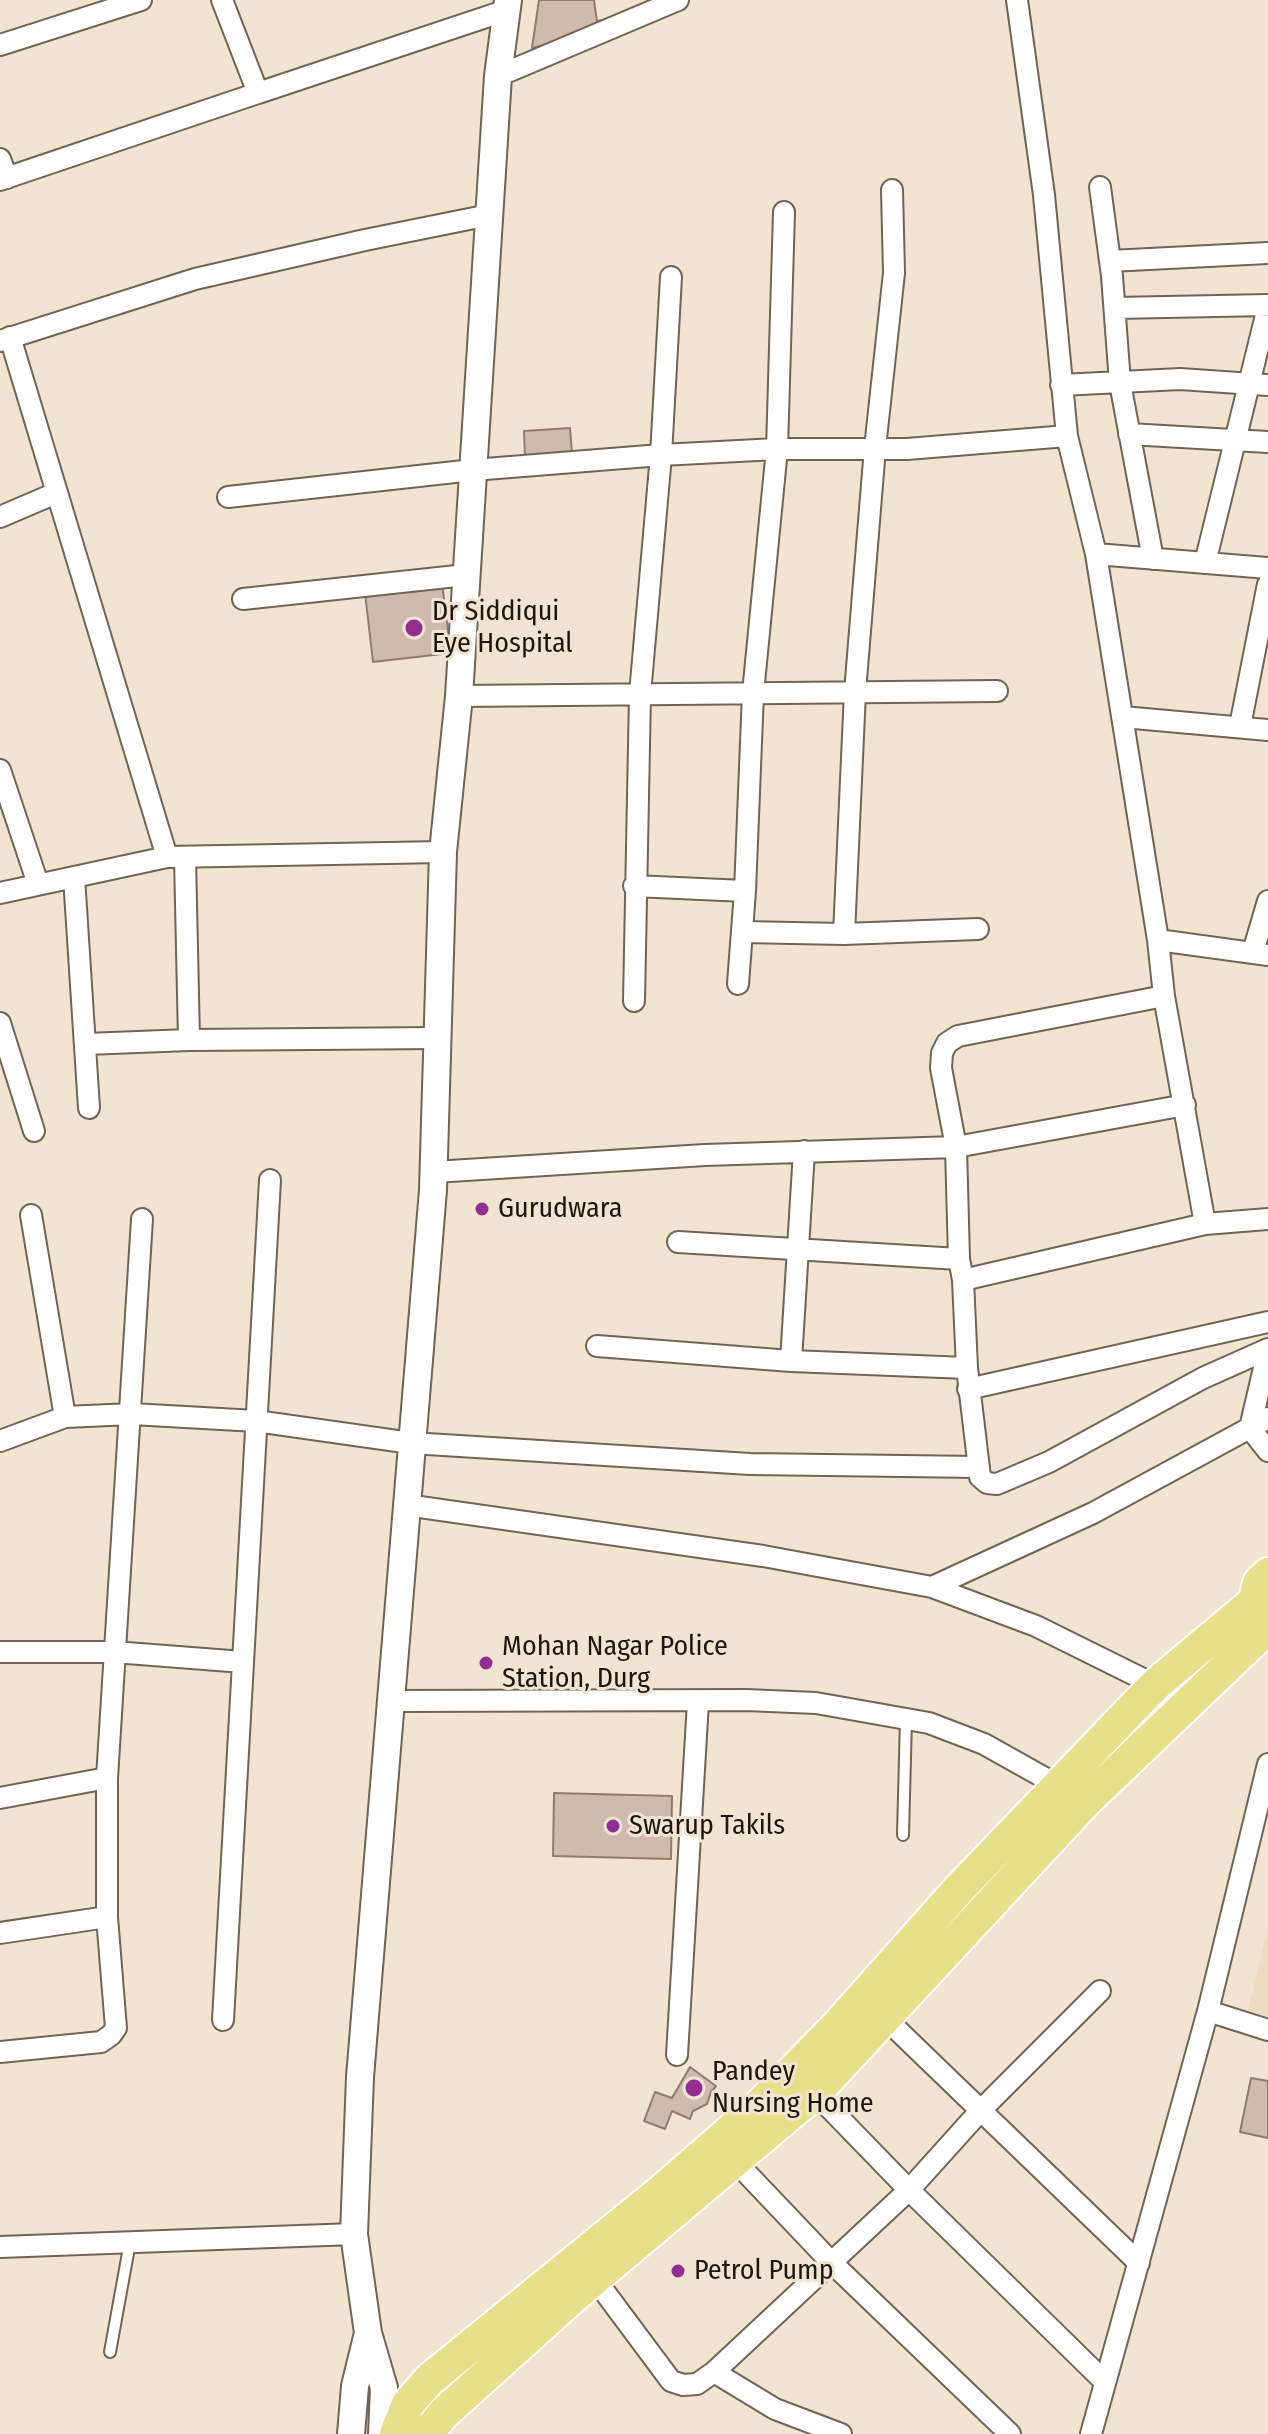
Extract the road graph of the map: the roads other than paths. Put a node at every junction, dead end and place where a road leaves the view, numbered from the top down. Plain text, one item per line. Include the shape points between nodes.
1 (141, 0) edge
2 (222, 0) edge
3 (678, 0) edge
4 (1017, 0) edge
5 (656, 4) edge
6 (507, 5) edge
7 (0, 45) edge
8 (498, 76) junction
9 (258, 93) junction
10 (2, 173) edge
11 (1100, 187) dead end
12 (892, 190) dead end
13 (784, 212) dead end
14 (489, 215) junction
15 (1268, 253) edge
16 (1110, 261) junction
17 (671, 277) dead end
18 (1268, 306) edge
19 (1115, 308) junction
20 (5, 339) edge
21 (1120, 383) junction
22 (1258, 384) edge
23 (1061, 385) junction
24 (1129, 434) junction
25 (1067, 436) junction
26 (1235, 440) junction
27 (1268, 442) edge
28 (875, 448) junction
29 (777, 449) junction
30 (661, 455) junction
31 (473, 470) junction
32 (56, 493) junction
33 (228, 497) dead end
34 (0, 517) edge
35 (1096, 554) junction
36 (1153, 559) junction
37 (1205, 563) junction
38 (1268, 568) edge
39 (466, 575) junction
40 (1268, 584) edge
41 (243, 599) dead end
42 (997, 691) dead end
43 (855, 692) junction
44 (753, 693) junction
45 (640, 694) junction
46 (459, 696) junction
47 (1123, 717) junction
48 (1240, 726) junction
49 (1268, 730) edge
50 (0, 770) edge
51 (443, 852) junction
52 (176, 858) junction
53 (74, 877) junction
54 (38, 884) junction
55 (634, 886) junction
56 (745, 891) junction
57 (0, 893) edge
58 (1268, 901) edge
59 (978, 929) dead end
60 (742, 932) junction
61 (844, 934) junction
62 (1158, 940) junction
63 (1260, 954) edge
64 (738, 984) dead end
65 (1164, 996) junction
66 (634, 1001) dead end
67 (0, 1023) edge
68 (437, 1038) junction
69 (189, 1040) junction
70 (86, 1044) junction
71 (1185, 1105) junction
72 (89, 1108) dead end
73 (34, 1131) dead end
74 (956, 1147) junction
75 (804, 1151) junction
76 (434, 1172) junction
77 (270, 1180) dead end
78 (31, 1215) dead end
79 (142, 1219) dead end
80 (1268, 1219) edge
81 (1205, 1224) junction
82 (678, 1242) dead end
83 (798, 1251) junction
84 (959, 1259) junction
85 (963, 1280) junction
86 (1268, 1322) edge
87 (597, 1346) dead end
88 (1268, 1350) edge
89 (791, 1361) junction
90 (967, 1368) junction
91 (968, 1389) junction
92 (132, 1414) junction
93 (65, 1417) junction
94 (256, 1421) junction
95 (1259, 1423) edge
96 (0, 1441) edge
97 (411, 1443) junction
98 (1268, 1451) edge
99 (979, 1467) junction
100 (406, 1505) junction
101 (932, 1587) junction
102 (1263, 1601) edge
103 (0, 1652) edge
104 (114, 1652) junction
105 (243, 1662) junction
106 (1155, 1685) junction
107 (391, 1701) junction
108 (698, 1702) junction
109 (906, 1719) junction
110 (1268, 1764) edge
111 (107, 1778) junction
112 (1058, 1784) junction
113 (0, 1798) edge
114 (1084, 1803) junction
115 (903, 1835) dead end
116 (107, 1917) junction
117 (0, 1933) edge
118 (1100, 1991) dead end
119 (1208, 2011) junction
120 (886, 2019) junction
121 (223, 2020) dead end
122 (1268, 2030) edge
123 (0, 2052) edge
124 (677, 2055) dead end
125 (815, 2093) junction
126 (981, 2110) junction
127 (736, 2162) junction
128 (909, 2190) junction
129 (354, 2234) junction
130 (130, 2242) junction
131 (0, 2247) edge
132 (831, 2262) junction
133 (1139, 2263) junction
134 (595, 2279) junction
135 (532, 2315) junction
136 (368, 2333) junction
137 (110, 2352) dead end
138 (714, 2372) junction
139 (1105, 2382) junction
140 (351, 2434) edge
141 (382, 2434) edge
142 (396, 2434) edge
143 (427, 2434) edge
144 (841, 2434) edge
145 (1010, 2434) edge
146 (1091, 2434) edge

1 - 7 street
2 - 9 street
3 - 5 street
4 - 23 street via 1044,195
5 - 8 street
6 - 8 street
6 - 9 street
8 - 14 street
9 - 10 street
11 - 16 street
12 - 28 street via 894,273
13 - 29 street
14 - 20 street via 195,279
14 - 31 street
15 - 16 street
16 - 19 street
17 - 30 street
18 - 19 street
18 - 22 street
19 - 21 street
20 - 32 street
21 - 22 street via 1180,379
21 - 23 street
21 - 24 street
22 - 26 street
23 - 25 street
24 - 26 street
24 - 36 street
25 - 28 street
25 - 35 street
26 - 27 street
26 - 37 street
28 - 29 street
28 - 43 street
29 - 30 street
29 - 44 street
30 - 31 street
30 - 45 street
31 - 33 street
31 - 39 street
32 - 34 street
32 - 52 street
35 - 36 street
35 - 47 street
36 - 37 street
37 - 38 street
39 - 41 street
39 - 46 street
40 - 48 street
42 - 43 street
43 - 44 street
43 - 61 street
44 - 45 street
44 - 56 street
45 - 46 street
45 - 55 street
46 - 51 street
47 - 48 street
47 - 62 street
48 - 49 street
50 - 54 street
51 - 52 street
51 - 68 street
52 - 53 street
52 - 69 street
53 - 54 street
53 - 70 street
54 - 57 street
55 - 56 street
55 - 66 street
56 - 60 street
58 - 63 street
59 - 61 street
60 - 61 street
60 - 64 street
62 - 63 street
62 - 65 street
65 - 71 street
65 - 74 street via 958,1036 947,1043 941,1068
67 - 73 street
68 - 69 street
68 - 76 street
69 - 70 street
70 - 72 street
71 - 74 street
71 - 81 street
74 - 75 street
74 - 84 street
75 - 76 street
75 - 83 street
76 - 97 street
77 - 94 street
78 - 93 street
79 - 92 street
80 - 81 street
81 - 85 street
82 - 83 street
83 - 84 street
83 - 89 street
84 - 85 street
85 - 90 street
86 - 91 street
87 - 89 street
88 - 95 street
88 - 99 street via 997,1484 980,1477
89 - 90 street
90 - 91 street
91 - 99 street
92 - 93 street
92 - 94 street
92 - 104 street
93 - 96 street
94 - 97 street
94 - 105 street
95 - 98 street
95 - 101 street via 1093,1513
97 - 99 street via 750,1464
97 - 100 street
100 - 101 street via 763,1556
100 - 107 street
101 - 106 street via 1036,1626
102 - 106 main road
102 - 114 main road
103 - 104 street
104 - 105 street
104 - 111 street
105 - 121 street
106 - 112 main road
107 - 108 street
107 - 129 street via 360,2077
108 - 109 street via 816,1703
108 - 124 street
109 - 112 street via 984,1744
109 - 115 lane
110 - 119 street
111 - 113 street
111 - 116 street
112 - 114 street
112 - 135 main road via 759,2106
114 - 120 main road
116 - 117 street
116 - 123 street via 117,2016 111,2035 101,2042
118 - 126 street
119 - 122 street
119 - 133 street
120 - 125 main road
120 - 126 street
125 - 127 main road
125 - 128 street
126 - 128 street
126 - 133 street
127 - 132 street
127 - 134 main road
128 - 132 street
128 - 139 street
129 - 130 street
129 - 136 street
130 - 131 street
130 - 137 lane
132 - 138 street
132 - 145 street
133 - 139 street
134 - 135 main road
134 - 138 street via 671,2381 697,2384
135 - 142 main road via 430,2379 408,2404
135 - 143 main road
136 - 140 street via 355,2386
136 - 141 street via 384,2388
138 - 144 street via 775,2409
139 - 146 street

